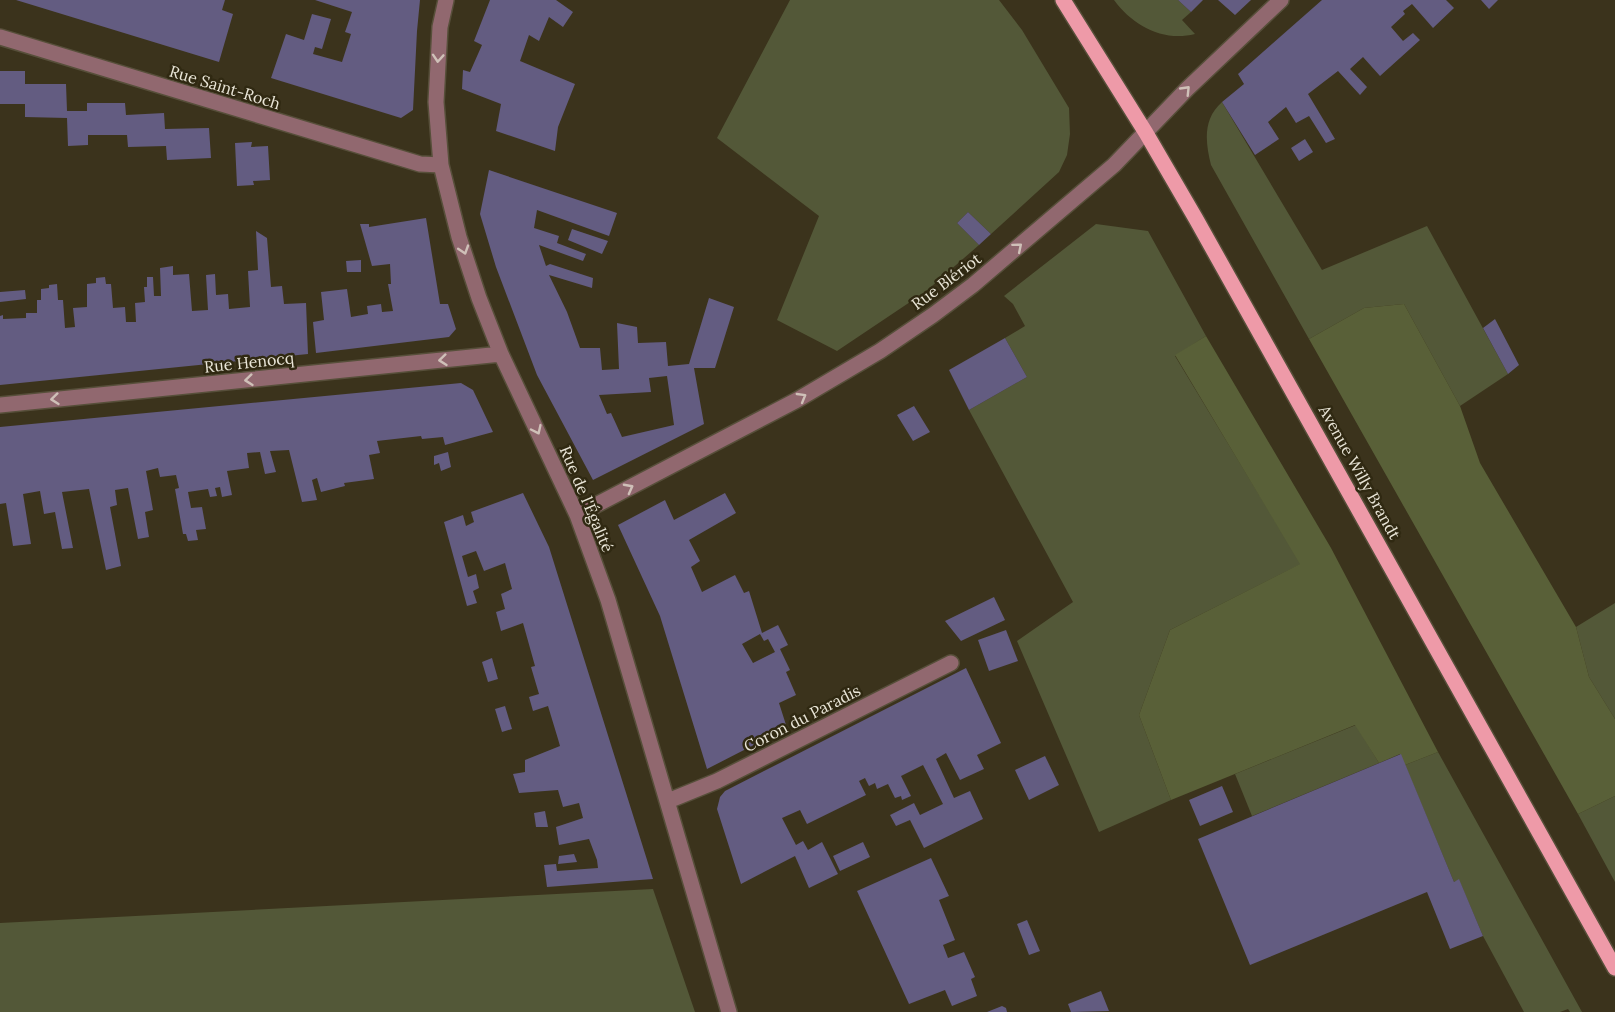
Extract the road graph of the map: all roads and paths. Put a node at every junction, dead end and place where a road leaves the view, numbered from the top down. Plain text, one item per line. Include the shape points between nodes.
1 (446, 0) edge
2 (1064, 0) edge
3 (1281, 0) edge
4 (0, 37) edge
5 (1146, 133) junction
6 (441, 165) junction
7 (501, 354) junction
8 (0, 405) edge
9 (578, 515) junction
10 (951, 663) dead end
11 (668, 801) junction
12 (1615, 968) edge
13 (729, 1012) edge

1 -> 6 street, Rue de l'Égalité via 440,27 436,102
2 - 5 main road, Avenue Willy Brandt
5 -> 3 street, Rue Blériot
4 - 6 street, Rue Saint-Roch via 420,164
9 -> 5 street, Rue Blériot via 797,400 880,351 973,285
5 - 12 main road, Avenue Willy Brandt
6 -> 7 street, Rue de l'Égalité via 459,237
7 -> 8 street, Rue Henocq
7 -> 9 street, Rue de l'Égalité
9 - 11 street, Rue de l'Égalité via 608,600
10 - 11 street, Coron du Paradis via 717,781
11 - 13 street, Rue de l'Égalité

